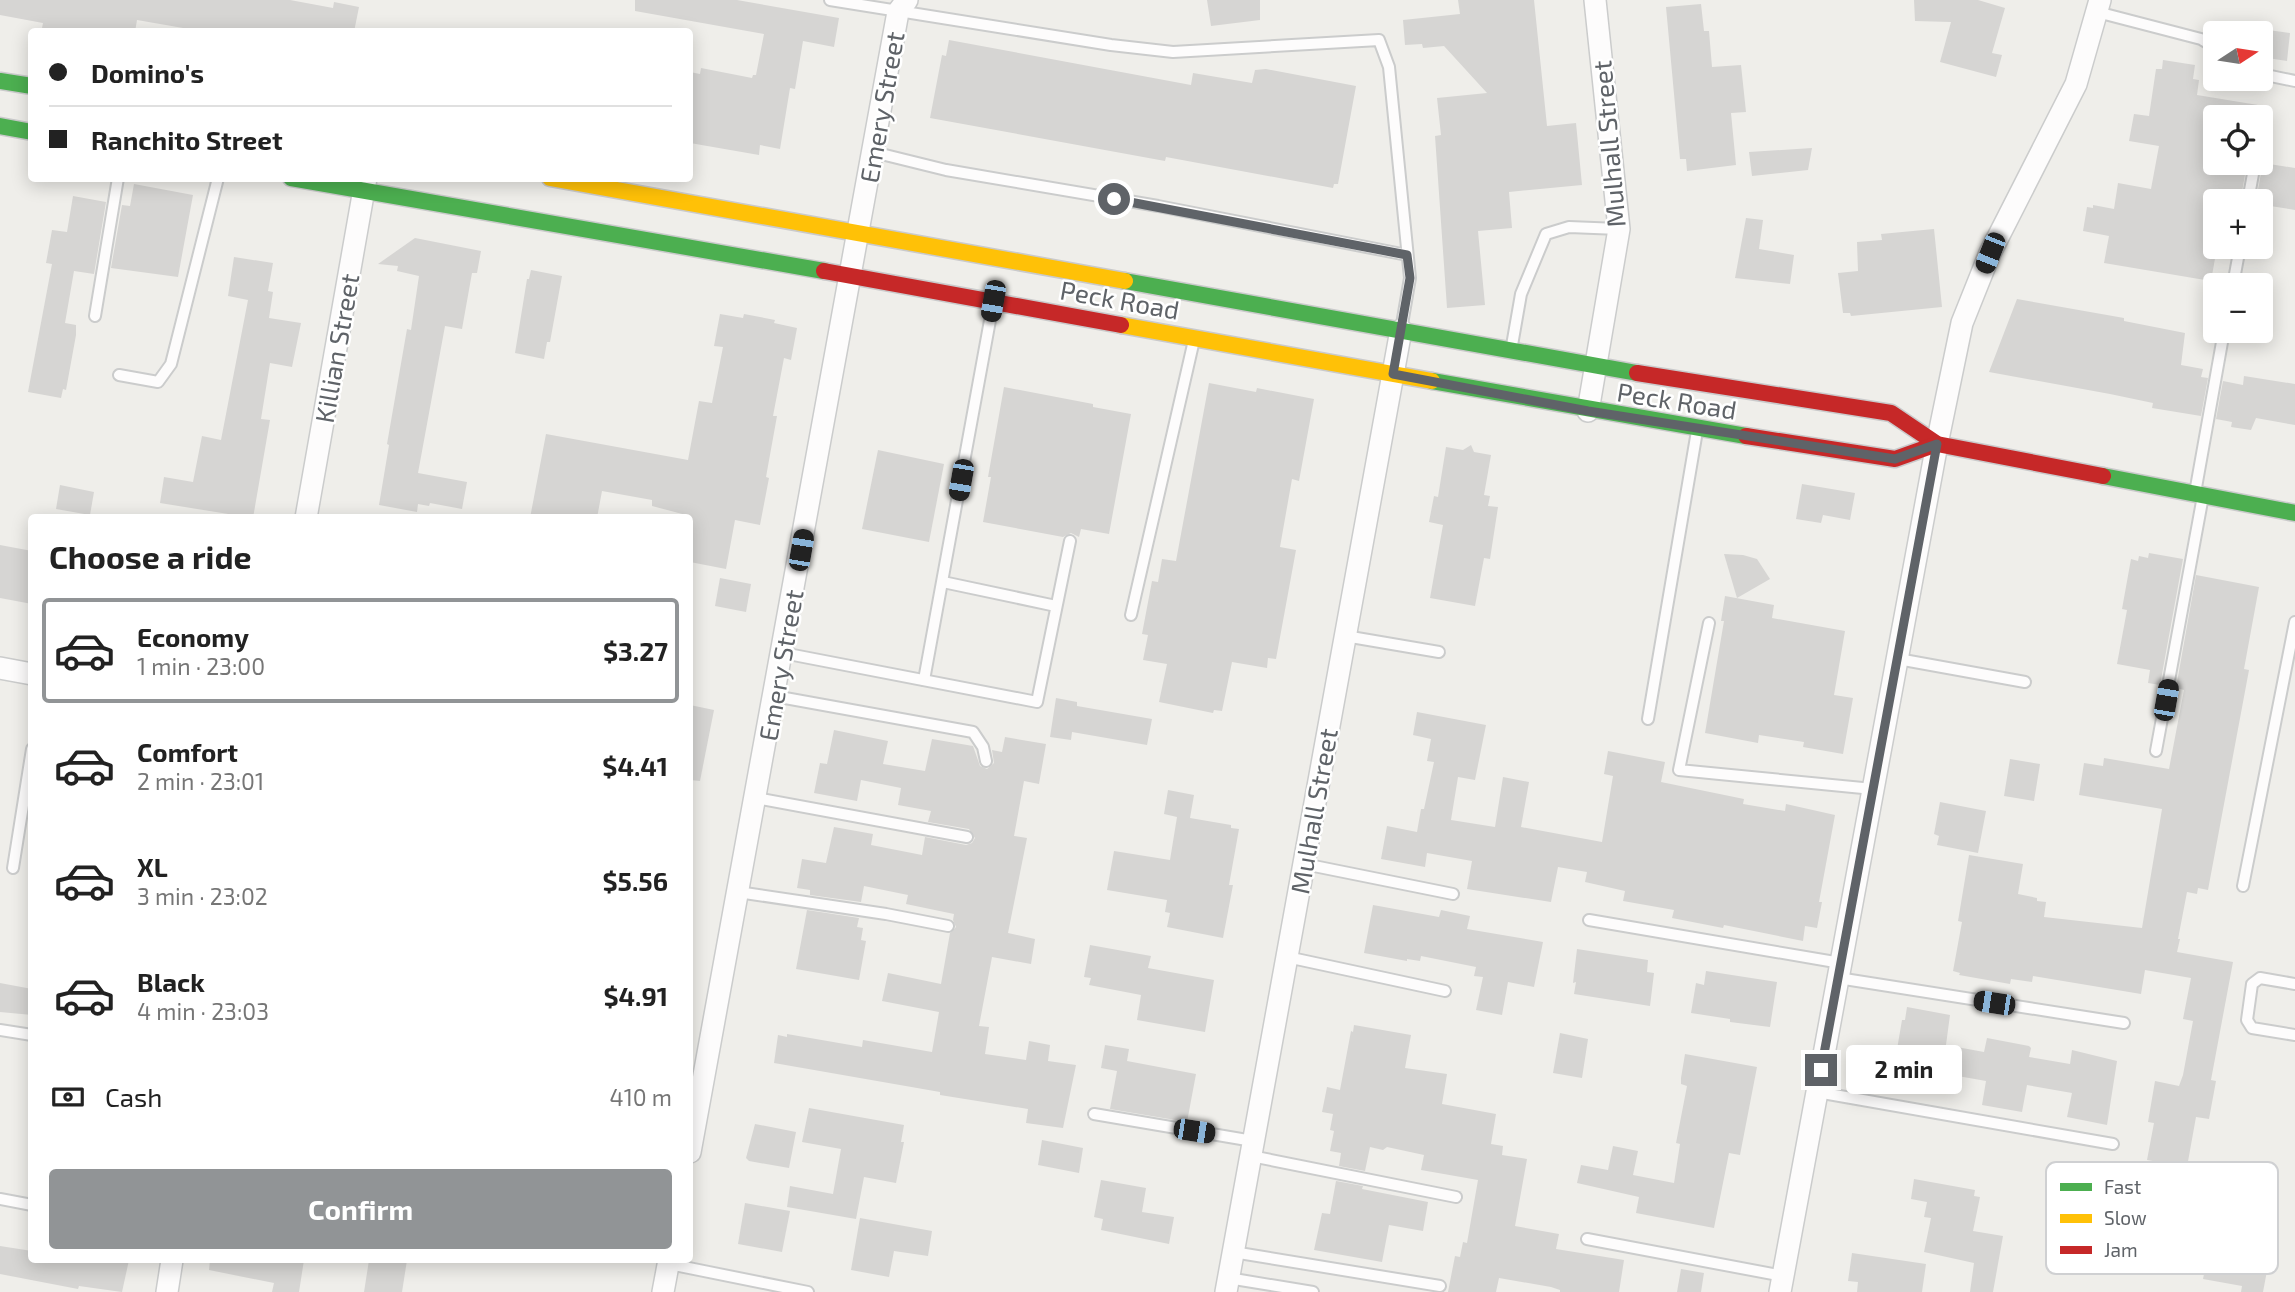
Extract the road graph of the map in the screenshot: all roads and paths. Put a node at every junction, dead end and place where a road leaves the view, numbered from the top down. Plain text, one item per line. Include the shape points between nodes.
1 (830, 0) edge
2 (1595, 0) edge
3 (900, 4) edge
4 (2099, 6) edge
5 (2203, 40) edge
6 (2273, 76) edge
7 (0, 80) edge
8 (2295, 81) edge
9 (28, 85) edge
10 (0, 126) edge
11 (28, 131) edge
12 (873, 152) junction
13 (117, 182) edge
14 (217, 182) edge
15 (333, 182) edge
16 (573, 182) edge
17 (364, 185) edge
18 (1619, 229) junction
19 (859, 232) junction
20 (1407, 255) junction
21 (851, 276) junction
22 (993, 301) junction
23 (95, 316) dead end
24 (1401, 330) junction
25 (1195, 338) junction
26 (2222, 343) edge
27 (1511, 351) junction
28 (1595, 367) junction
29 (1393, 374) junction
30 (119, 375) dead end
31 (1588, 411) junction
32 (1698, 428) junction
33 (1937, 444) junction
34 (2199, 495) junction
35 (2295, 513) edge
36 (307, 514) edge
37 (1070, 541) dead end
38 (943, 582) junction
39 (1056, 606) junction
40 (1131, 615) dead end
41 (2295, 622) edge
42 (1709, 624) dead end
43 (1345, 636) junction
44 (1438, 652) dead end
45 (783, 653) junction
46 (1898, 659) junction
47 (0, 668) edge
48 (28, 673) edge
49 (924, 680) junction
50 (2025, 682) dead end
51 (774, 696) junction
52 (1648, 719) dead end
53 (2156, 751) dead end
54 (986, 761) dead end
55 (28, 774) edge
56 (1873, 789) junction
57 (756, 798) junction
58 (967, 837) dead end
59 (1304, 864) junction
60 (13, 868) dead end
61 (2243, 886) dead end
62 (738, 892) junction
63 (1453, 894) dead end
64 (1589, 920) dead end
65 (948, 926) dead end
66 (1287, 957) junction
67 (1840, 971) junction
68 (2295, 984) edge
69 (1446, 991) dead end
70 (2124, 1023) dead end
71 (0, 1030) edge
72 (28, 1034) edge
73 (2295, 1035) edge
74 (1817, 1092) junction
75 (1094, 1114) dead end
76 (693, 1136) edge
77 (2113, 1144) dead end
78 (1252, 1149) junction
79 (1456, 1197) dead end
80 (0, 1199) edge
81 (28, 1204) edge
82 (1587, 1239) dead end
83 (1233, 1252) junction
84 (172, 1263) edge
85 (669, 1263) edge
86 (674, 1263) edge
87 (1781, 1284) edge
88 (1227, 1285) edge
89 (1440, 1286) dead end
90 (167, 1292) edge
91 (663, 1292) edge
92 (808, 1292) edge
93 (1313, 1292) edge

1 - 3 lane
2 - 18 street, Mulhall Street
3 - 12 street, Emery Street
3 - 20 lane via 1173,52 1379,40 1389,67
4 - 5 lane
4 - 33 street via 2076,84 1990,253 1962,323
6 - 8 lane
7 - 9 main road
10 - 11 main road
12 - 19 street, Emery Street
12 - 20 lane via 946,170
13 - 23 lane
14 - 30 lane via 171,364 158,382
15 - 17 main road, Peck Road
16 - 19 main road, Peck Road
17 - 21 main road, Peck Road
17 - 36 street, Killian Street
18 - 27 lane via 1569,227 1546,234 1521,294
18 - 28 street, Mulhall Street
19 - 21 street, Emery Street
19 - 24 main road, Peck Road
20 - 24 lane via 1410,278
21 - 22 main road, Peck Road
21 - 45 street, Emery Street
22 - 25 main road, Peck Road
22 - 38 lane
24 - 27 main road, Peck Road
24 - 29 street, Mulhall Street
25 - 29 main road, Peck Road
25 - 40 lane
26 - 34 lane
27 - 28 main road, Peck Road
28 - 31 street, Mulhall Street
28 - 33 main road, Peck Road via 1891,413
29 - 31 main road, Peck Road
29 - 43 street, Mulhall Street
31 - 32 main road, Peck Road
32 - 33 main road, Peck Road via 1895,459
32 - 52 lane
33 - 34 main road, Peck Road
33 - 46 street
34 - 35 main road, Peck Road
34 - 53 lane
37 - 39 lane
38 - 39 lane
38 - 49 lane
39 - 49 lane via 1037,702
41 - 61 lane
42 - 56 lane via 1679,770
43 - 44 lane
43 - 59 street, Mulhall Street
45 - 49 lane
45 - 51 street, Emery Street
46 - 50 lane
46 - 56 street
47 - 48 street
51 - 54 lane via 973,732
51 - 57 street, Emery Street
55 - 60 lane
56 - 67 street
57 - 58 lane
57 - 62 street, Emery Street
59 - 63 lane
59 - 66 street, Mulhall Street
62 - 65 lane
62 - 76 street, Emery Street
64 - 67 lane
66 - 69 lane
66 - 78 street, Mulhall Street
67 - 70 lane
67 - 74 street
68 - 73 lane via 2260,978 2252,984 2247,1020 2252,1028
71 - 72 lane
74 - 77 lane
74 - 87 street
75 - 78 lane
78 - 79 lane
78 - 83 street, Mulhall Street
80 - 81 lane
82 - 87 lane
83 - 88 street, Mulhall Street
83 - 89 lane
84 - 90 street
85 - 91 street
86 - 92 lane
88 - 93 lane

